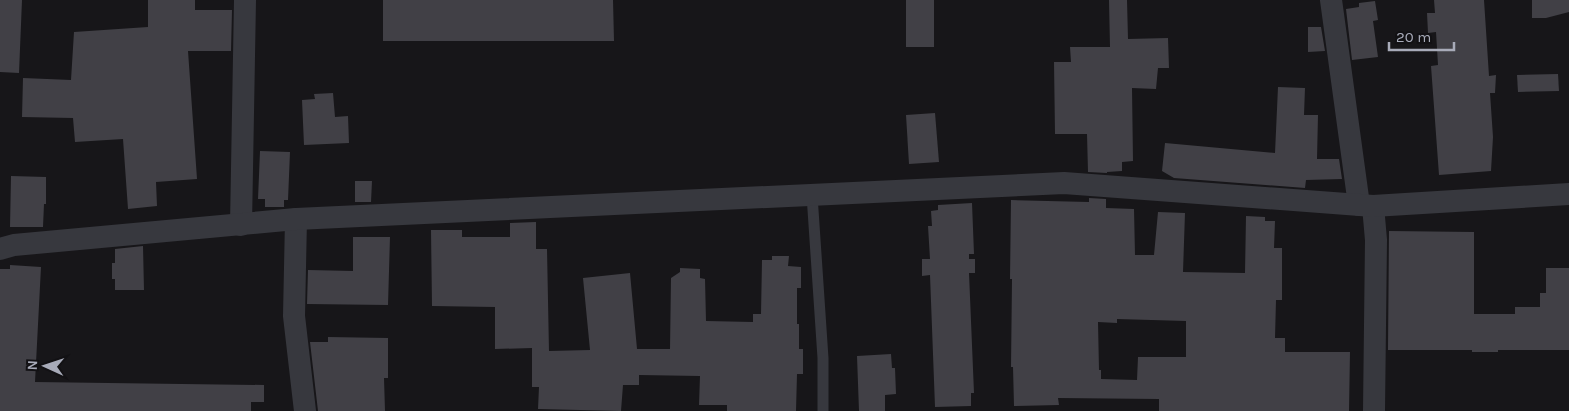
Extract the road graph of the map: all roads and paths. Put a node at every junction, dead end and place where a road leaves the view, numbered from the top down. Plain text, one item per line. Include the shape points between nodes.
1 (245, 0) edge
2 (1331, 0) edge
3 (1569, 194) edge
4 (812, 195) junction
5 (1366, 206) junction
6 (296, 219) junction
7 (241, 225) junction
8 (0, 249) edge
9 (305, 411) edge
10 (823, 411) edge
11 (1374, 411) edge

1 - 7 street
2 - 5 street
3 - 5 street
4 - 5 street via 1064,183
4 - 6 street
4 - 10 lane via 823,358
5 - 11 street via 1376,240
6 - 7 street
6 - 9 street via 294,316
7 - 8 street

